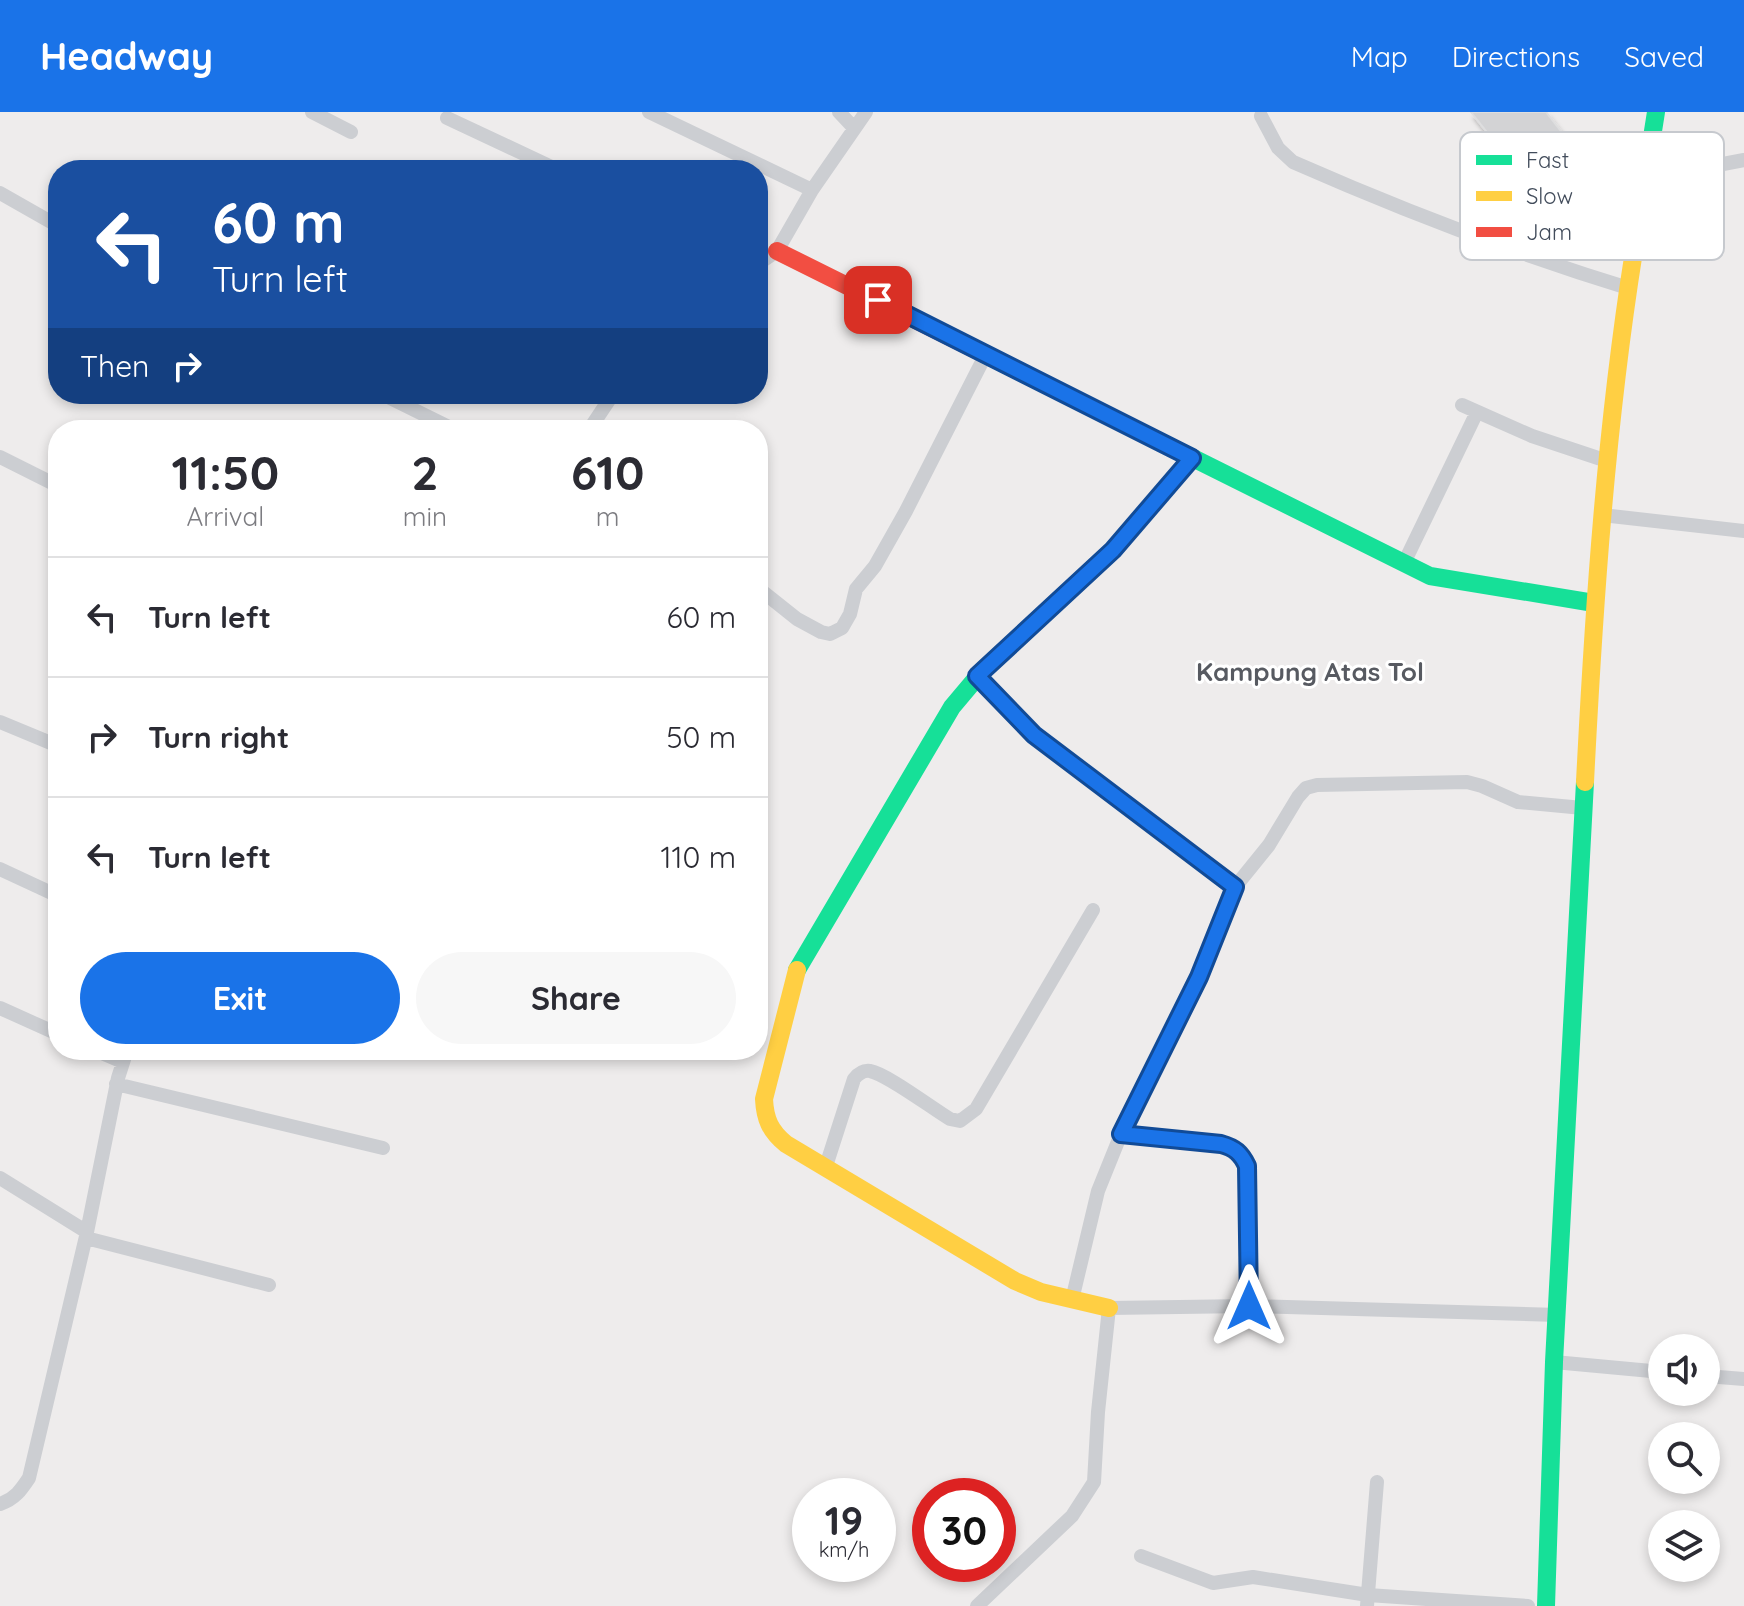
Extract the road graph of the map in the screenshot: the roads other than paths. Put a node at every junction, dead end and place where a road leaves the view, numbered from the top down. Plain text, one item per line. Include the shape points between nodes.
1 (312, 112) edge
2 (649, 112) edge
3 (839, 112) edge
4 (866, 112) edge
5 (1656, 112) edge
6 (1261, 116) dead end
7 (447, 118) dead end
8 (854, 128) junction
9 (351, 132) dead end
10 (1653, 132) edge
11 (537, 160) edge
12 (749, 160) edge
13 (1744, 160) edge
14 (1724, 164) edge
15 (768, 169) edge
16 (812, 190) junction
17 (0, 193) edge
18 (48, 220) edge
19 (1460, 231) edge
20 (777, 251) junction
21 (768, 257) edge
22 (1540, 260) edge
23 (1632, 260) edge
24 (1628, 288) junction
25 (986, 354) junction
26 (402, 404) edge
27 (1462, 405) dead end
28 (1477, 412) junction
29 (435, 420) edge
30 (0, 457) edge
31 (1192, 458) junction
32 (1607, 461) junction
33 (48, 481) edge
34 (1602, 515) junction
35 (1744, 531) edge
36 (1404, 563) junction
37 (768, 596) edge
38 (1594, 603) junction
39 (977, 676) junction
40 (0, 722) edge
41 (48, 742) edge
42 (1583, 808) junction
43 (0, 869) edge
44 (1235, 887) junction
45 (48, 891) edge
46 (1093, 910) dead end
47 (0, 1008) edge
48 (48, 1030) edge
49 (124, 1060) edge
50 (116, 1084) junction
51 (1121, 1134) junction
52 (383, 1148) dead end
53 (826, 1166) junction
54 (0, 1178) edge
55 (87, 1235) junction
56 (269, 1285) dead end
57 (1072, 1300) junction
58 (1249, 1306) junction
59 (1109, 1308) junction
60 (1558, 1315) junction
61 (1554, 1362) junction
62 (1648, 1371) edge
63 (1720, 1377) edge
64 (1744, 1379) edge
65 (1377, 1482) dead end
66 (0, 1504) edge
67 (1141, 1556) dead end
68 (1367, 1600) edge
69 (977, 1606) edge
70 (1528, 1606) edge
71 (1546, 1606) edge

1 - 9 street
2 - 12 street
3 - 8 street
4 - 8 street
5 - 10 street
6 - 19 street via 1278,148 1293,162
7 - 11 street
8 - 16 street
13 - 14 street
15 - 16 street
16 - 20 street
17 - 18 street
20 - 21 street
20 - 25 street
22 - 24 street
23 - 24 street
24 - 32 street
25 - 31 street
25 - 37 street via 906,511 856,589 850,614 838,632 821,632
26 - 29 street
27 - 28 street
28 - 32 street
28 - 36 street
30 - 33 street
31 - 36 street
31 - 39 street via 1113,550
32 - 34 street
34 - 35 street
34 - 38 street
36 - 38 street via 1453,581
38 - 42 street
39 - 44 street via 1034,735
39 - 53 street via 952,707 794,977 764,1115 773,1134
40 - 41 street
42 - 44 street via 1518,802 1467,782 1317,785 1298,797
42 - 60 street
43 - 45 street
44 - 51 street via 1199,977
46 - 53 street via 976,1109 960,1121 950,1119 883,1077 859,1073
47 - 48 street
49 - 50 street
50 - 52 street
50 - 55 street
51 - 57 street via 1098,1191
51 - 58 street via 1221,1144 1242,1156 1247,1166
53 - 57 street via 980,1262 1041,1292
54 - 55 street
55 - 56 street
55 - 66 street via 29,1478 20,1492
57 - 59 street
58 - 59 street
58 - 60 street
59 - 69 street via 1096,1468 1089,1493 1054,1536
60 - 61 street
61 - 62 street
61 - 71 street
63 - 64 street
65 - 68 street
67 - 68 street via 1213,1583 1253,1577
68 - 70 street

